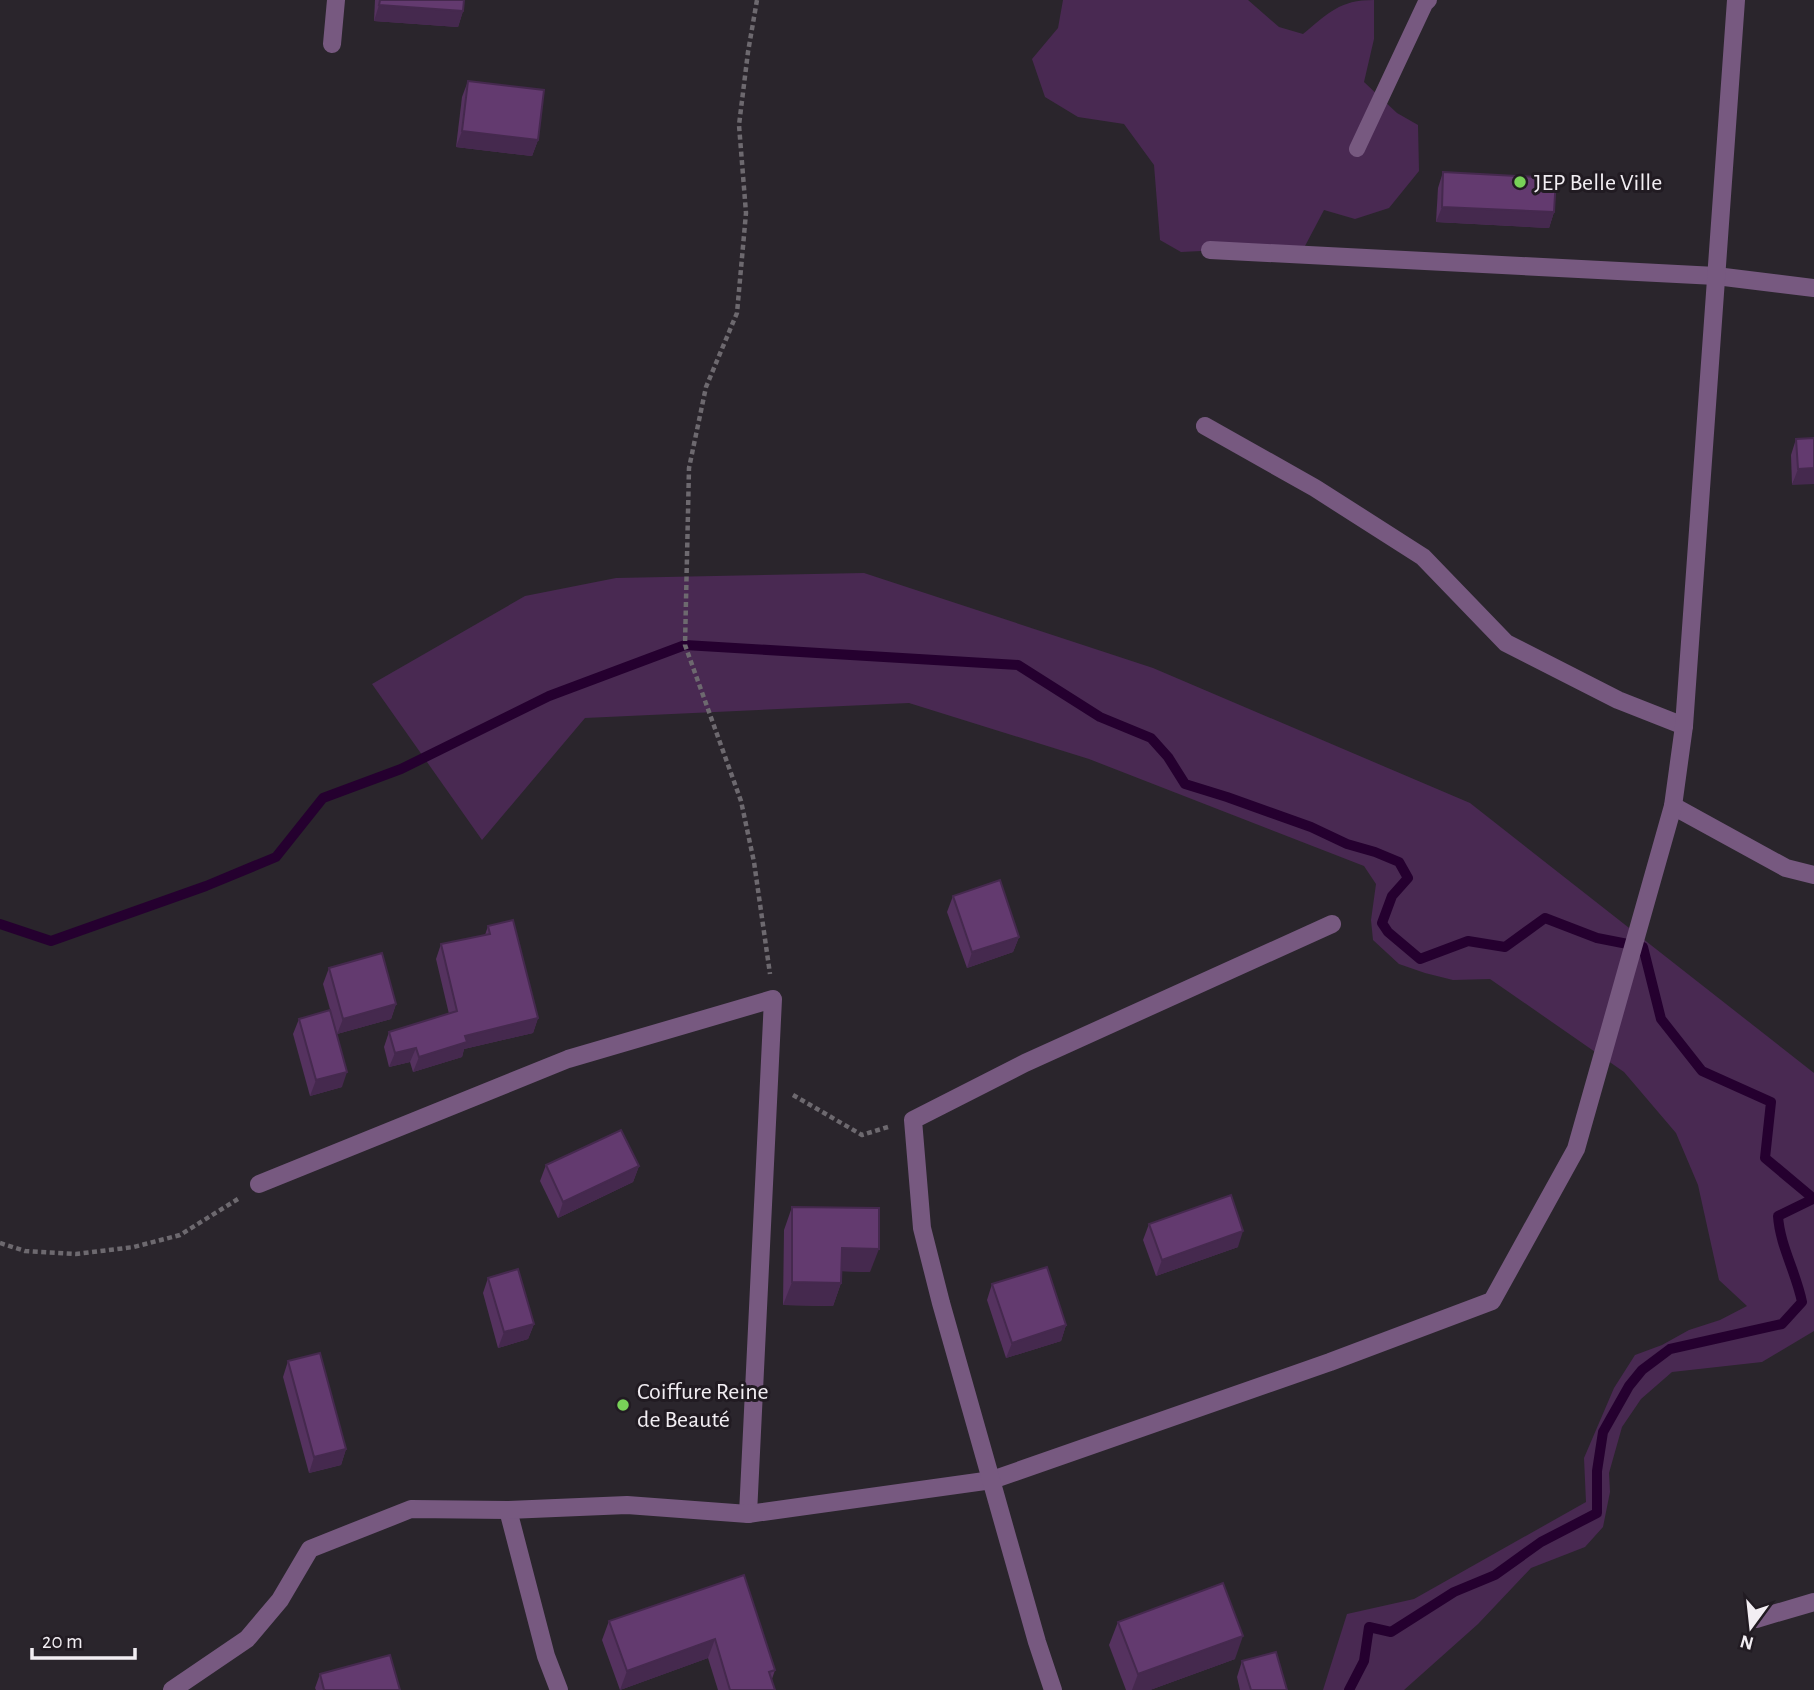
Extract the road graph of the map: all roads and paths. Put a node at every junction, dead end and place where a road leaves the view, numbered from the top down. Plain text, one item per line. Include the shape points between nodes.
1 (336, 0) edge
2 (757, 0) edge
3 (1429, 0) edge
4 (1736, 0) edge
5 (332, 44) dead end
6 (1357, 149) dead end
7 (1210, 250) dead end
8 (1716, 276) junction
9 (1814, 288) edge
10 (1205, 426) dead end
11 (1684, 726) junction
12 (1672, 806) junction
13 (1814, 874) edge
14 (1332, 924) dead end
15 (773, 999) junction
16 (769, 1081) junction
17 (913, 1120) junction
18 (259, 1184) joint
19 (0, 1243) edge
20 (992, 1480) junction
21 (508, 1510) junction
22 (748, 1514) junction
23 (1814, 1602) edge
24 (1756, 1619) dead end
25 (172, 1690) edge
26 (559, 1690) edge
27 (1053, 1690) edge

1 - 5 street
2 - 15 path via 739,125 746,213 737,313 706,387 689,468 685,645 741,801
3 - 6 lane
4 - 8 street
7 - 8 street
8 - 9 street
8 - 11 street
10 - 11 street via 1315,488 1423,557 1506,643 1618,700
11 - 12 street
12 - 13 street via 1786,868
12 - 20 street via 1576,1149 1492,1301
14 - 17 street via 1025,1063
15 - 16 street
15 - 18 street via 568,1059
16 - 17 path via 862,1135
16 - 22 street
17 - 20 street via 922,1228
18 - 19 path via 180,1235 134,1247 76,1254 25,1251
20 - 22 street
20 - 27 street
21 - 22 street via 627,1505
21 - 25 street via 411,1509 310,1549 280,1600 247,1639
21 - 26 street
23 - 24 street

